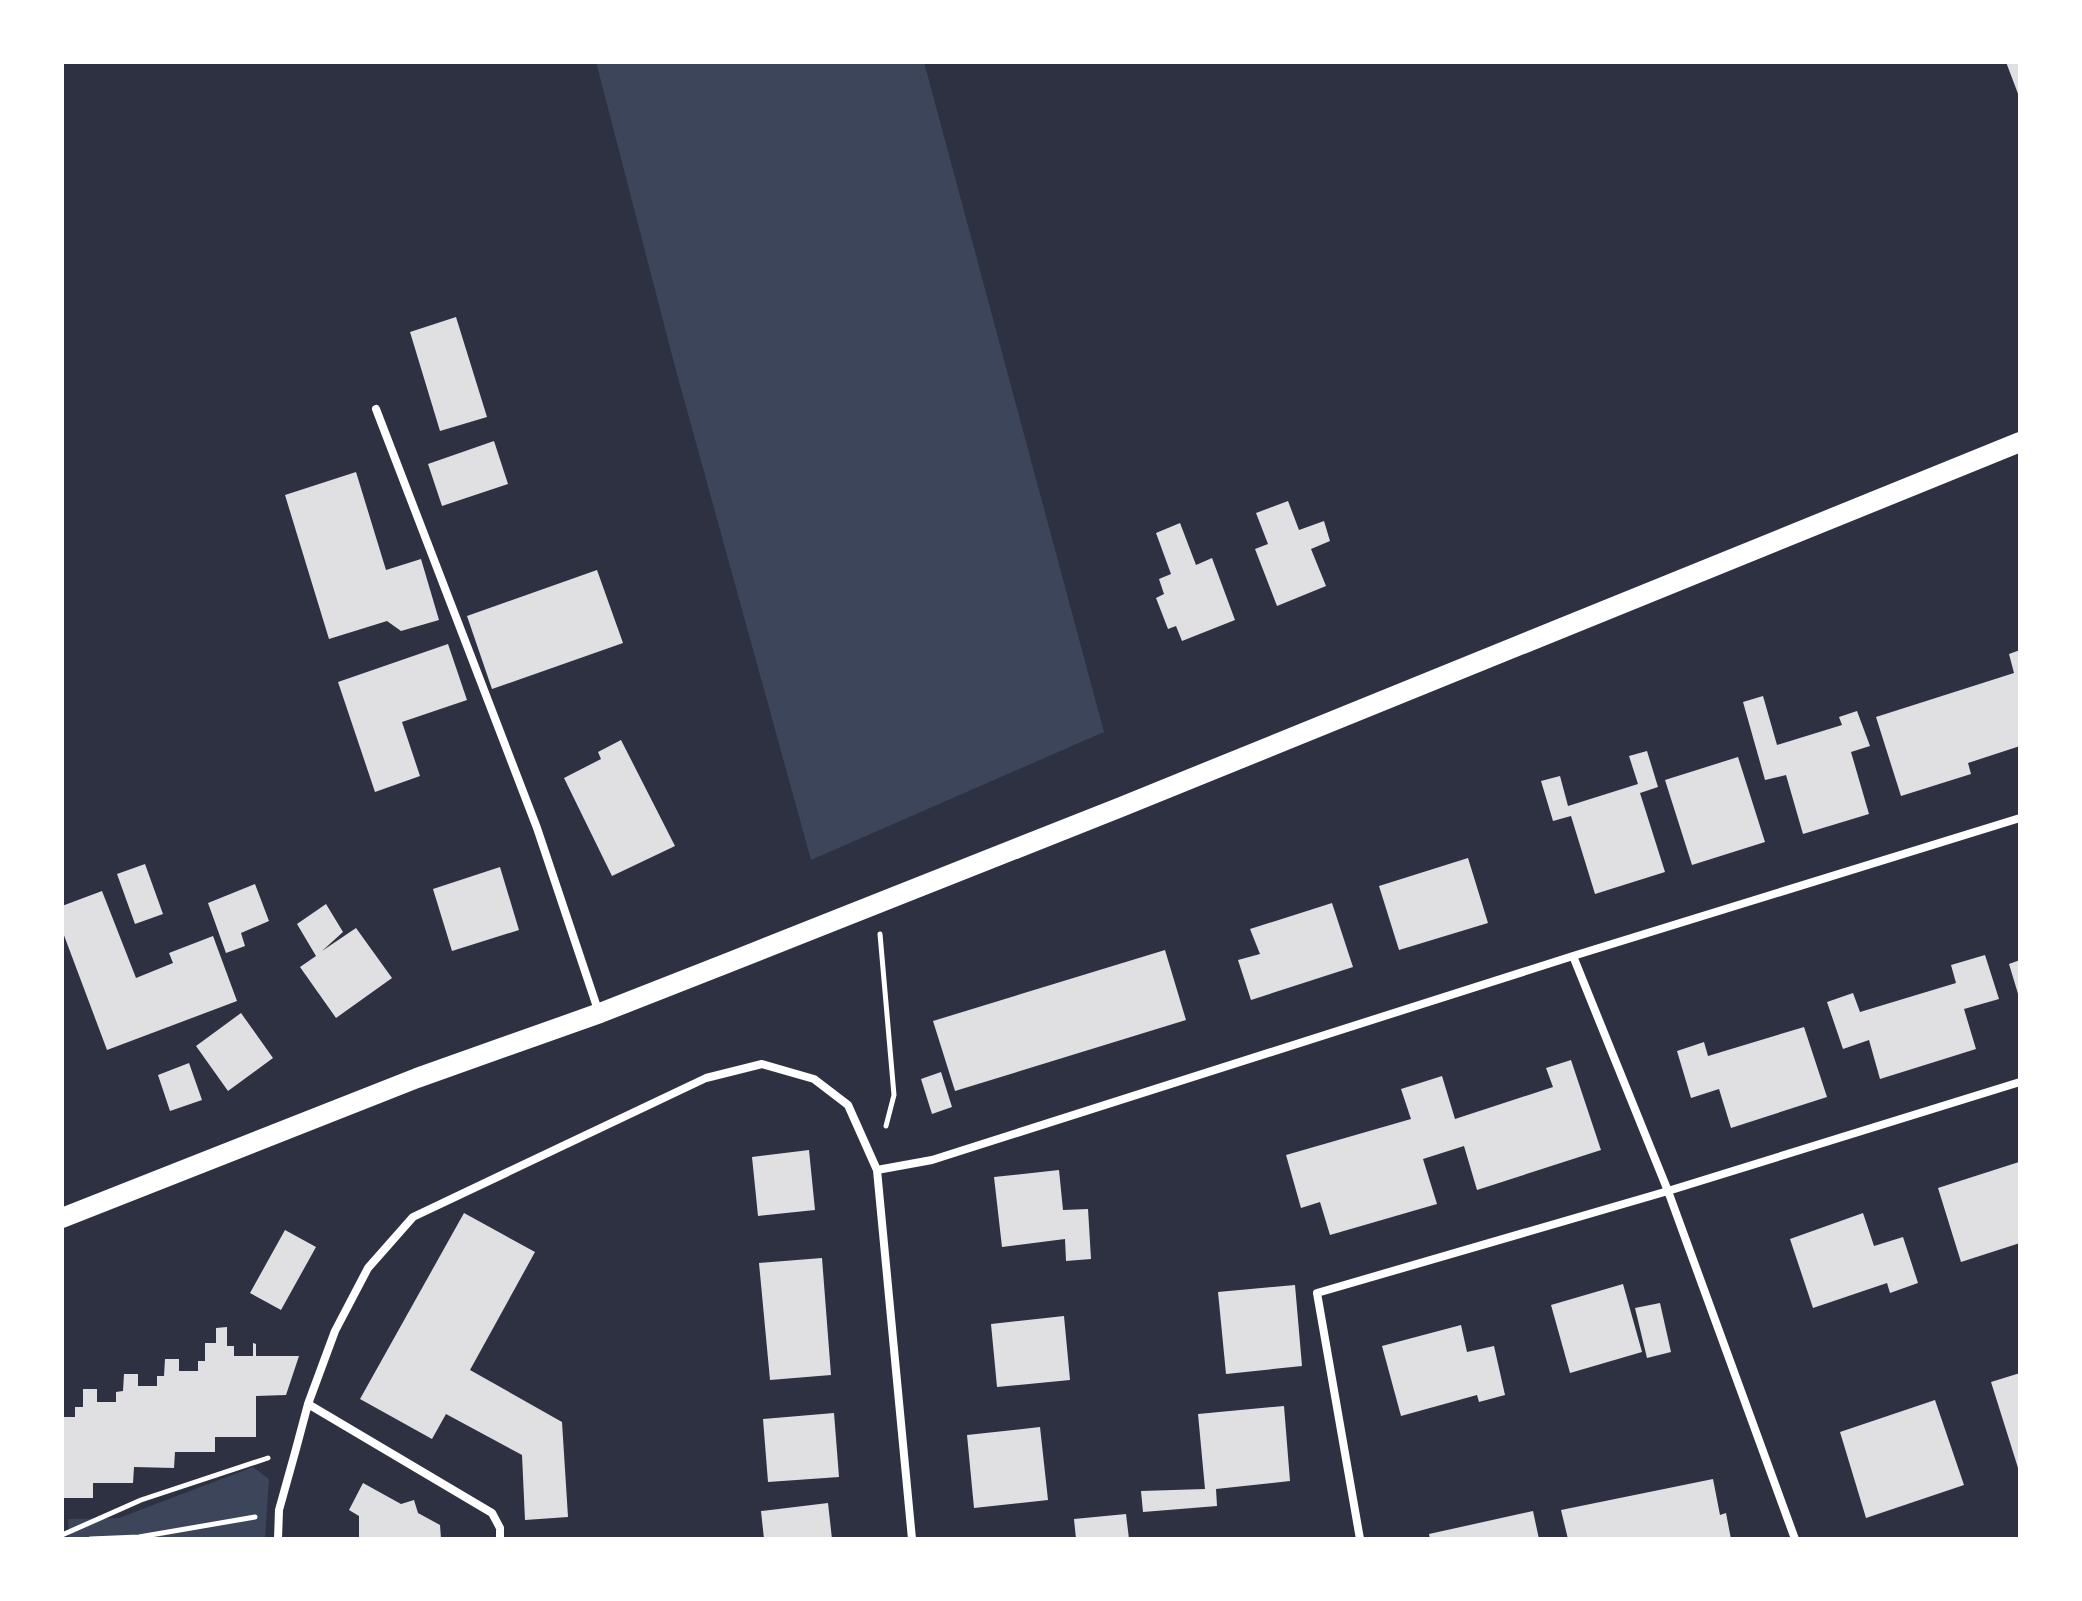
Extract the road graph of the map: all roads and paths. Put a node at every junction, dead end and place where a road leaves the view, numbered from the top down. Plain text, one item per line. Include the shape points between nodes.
1 (376, 409) dead end
2 (2020, 442) edge
3 (2020, 818) edge
4 (877, 902) junction
5 (1573, 956) junction
6 (600, 1013) junction
7 (2020, 1082) edge
8 (876, 1168) junction
9 (1668, 1191) junction
10 (62, 1218) edge
11 (308, 1404) junction
12 (296, 1449) junction
13 (279, 1510) junction
14 (62, 1535) edge
15 (90, 1539) edge
16 (278, 1539) edge
17 (500, 1539) edge
18 (912, 1539) edge
19 (1360, 1539) edge
20 (1795, 1539) edge

1 - 6 street via 537,828
2 - 4 main road
3 - 5 street
4 - 6 main road
4 - 8 path via 894,1095
5 - 8 street via 932,1160
5 - 9 street
6 - 10 main road via 417,1078
7 - 9 street
8 - 11 street via 848,1105 814,1079 762,1064 706,1078 413,1217 368,1268 335,1331
8 - 18 street
9 - 19 street via 1317,1293
9 - 20 street
11 - 12 street
11 - 17 street via 492,1513
12 - 13 street
12 - 14 path via 141,1500
13 - 15 path via 139,1537
13 - 16 street

